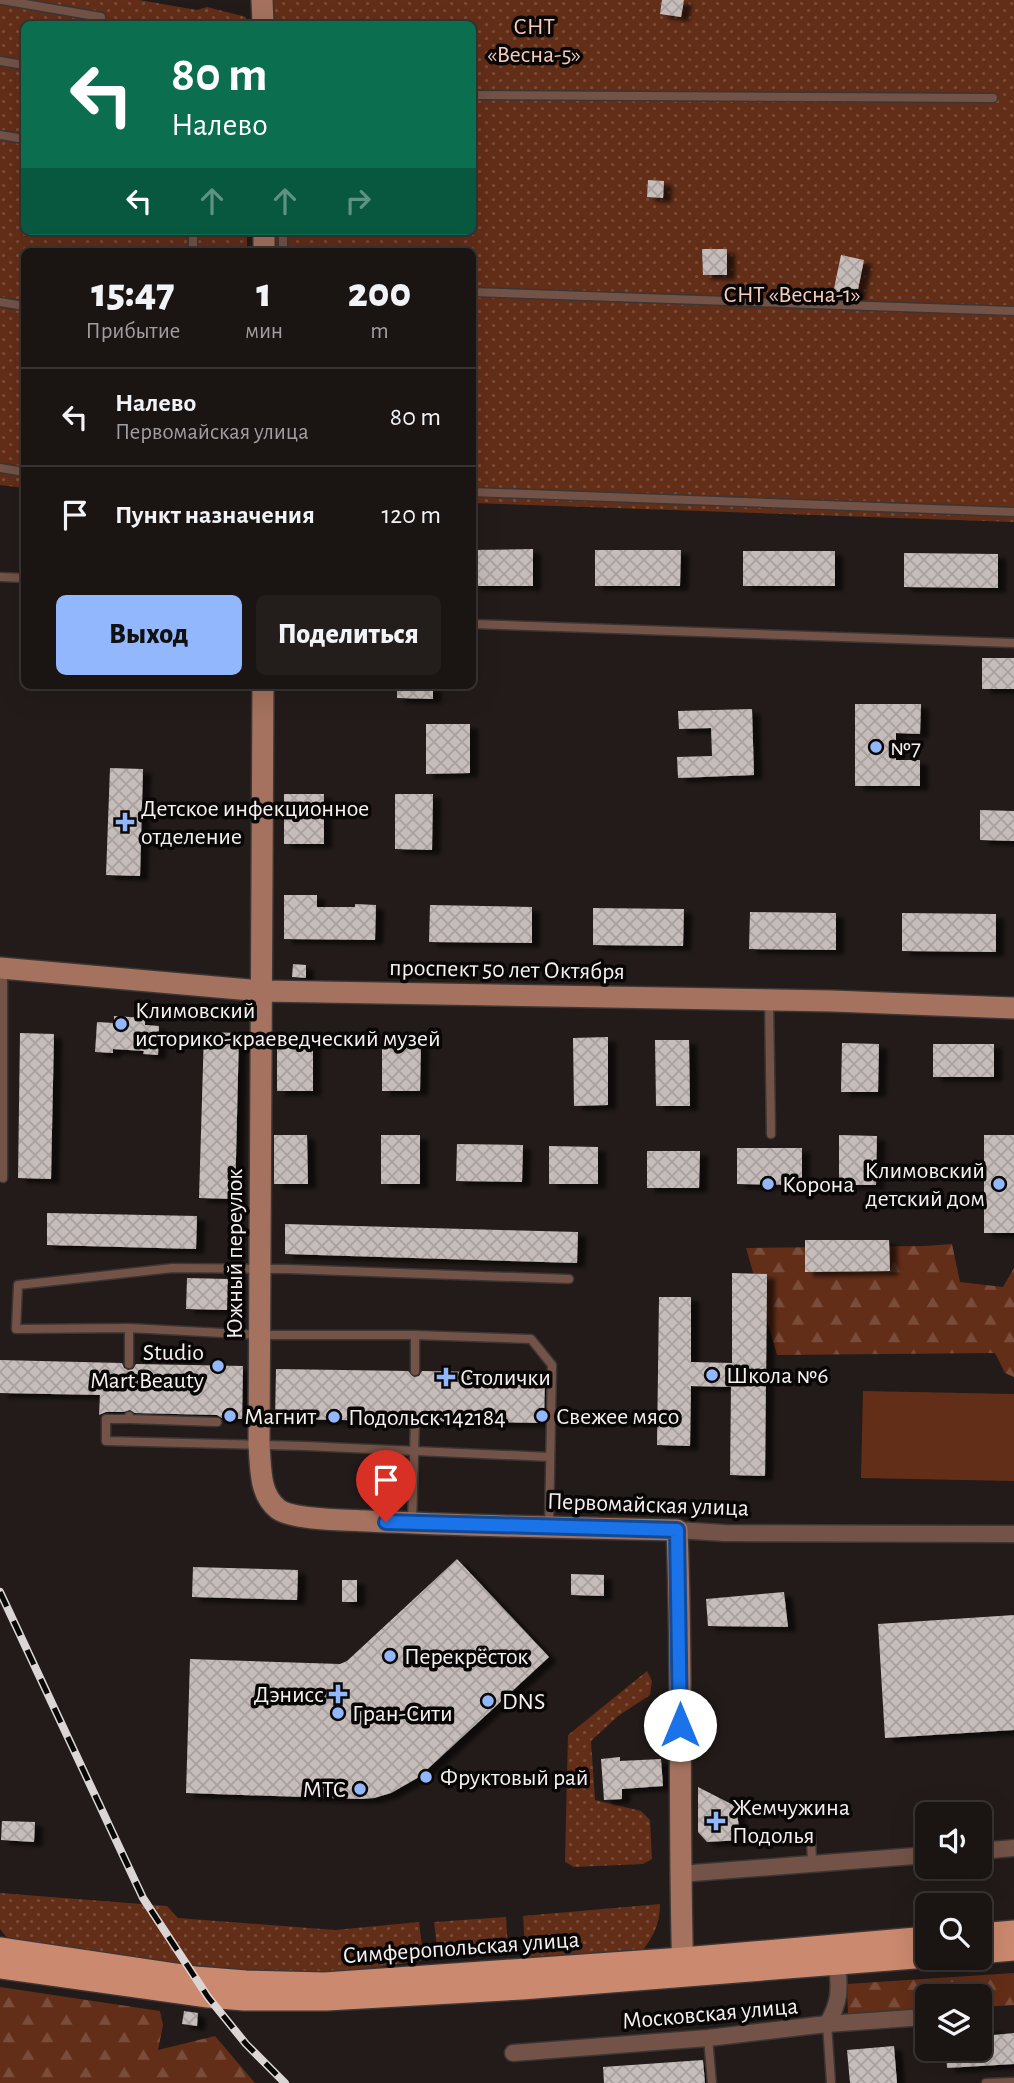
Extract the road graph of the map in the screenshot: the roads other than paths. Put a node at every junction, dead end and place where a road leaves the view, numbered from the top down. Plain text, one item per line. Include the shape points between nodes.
1 (2, 0) edge
2 (262, 0) edge
3 (101, 21) edge
4 (263, 21) edge
5 (0, 61) edge
6 (21, 64) edge
7 (476, 96) edge
8 (993, 98) dead end
9 (0, 135) edge
10 (21, 138) edge
11 (476, 292) edge
12 (0, 302) edge
13 (21, 306) edge
14 (1014, 311) edge
15 (0, 468) edge
16 (21, 472) edge
17 (476, 492) edge
18 (1014, 512) edge
19 (0, 577) edge
20 (21, 578) edge
21 (476, 624) edge
22 (1014, 643) edge
23 (263, 689) edge
24 (1, 968) edge
25 (262, 991) junction
26 (769, 1000) junction
27 (1014, 1008) edge
28 (2, 1078) edge
29 (771, 1134) dead end
30 (3, 1178) dead end
31 (260, 1269) junction
32 (569, 1279) dead end
33 (129, 1328) junction
34 (260, 1335) junction
35 (415, 1335) junction
36 (130, 1364) dead end
37 (415, 1371) dead end
38 (415, 1421) dead end
39 (217, 1422) dead end
40 (259, 1446) junction
41 (415, 1451) junction
42 (550, 1457) junction
43 (281, 1512) joint
44 (412, 1523) junction
45 (549, 1527) junction
46 (677, 1530) junction
47 (1014, 1534) edge
48 (811, 1836) dead end
49 (1014, 1848) edge
50 (992, 1850) edge
51 (915, 1856) edge
52 (812, 1864) junction
53 (680, 1874) junction
54 (1014, 1931) edge
55 (992, 1933) edge
56 (915, 1939) edge
57 (0, 1948) edge
58 (1014, 1950) edge
59 (992, 1952) edge
60 (915, 1958) edge
61 (837, 1965) junction
62 (683, 1967) junction
63 (0, 1968) edge
64 (911, 2018) dead end
65 (827, 2024) junction
66 (708, 2038) junction
67 (513, 2053) dead end
68 (1014, 2082) edge
69 (712, 2083) edge
70 (831, 2083) edge
71 (986, 2083) edge

1 - 3 lane via 102,16
2 - 4 street
5 - 6 lane
7 - 8 lane
9 - 10 lane
11 - 14 lane
12 - 13 lane
15 - 16 lane
17 - 18 lane
19 - 20 lane
21 - 22 lane
23 - 25 street, Южный переулок
24 - 25 street, проспект 50 лет Октября
24 - 28 lane
25 - 26 street, проспект 50 лет Октября
25 - 31 street, Южный переулок
26 - 27 street, проспект 50 лет Октября
26 - 29 lane
28 - 30 lane
31 - 32 lane
31 - 33 lane via 173,1268 18,1285 16,1329
31 - 34 street, Южный переулок
33 - 34 lane
33 - 36 lane
34 - 35 lane
34 - 40 street, Южный переулок
35 - 37 lane
35 - 42 lane via 531,1339 552,1365
38 - 41 lane
39 - 40 lane via 106,1419 106,1441
40 - 41 lane
40 - 43 street, Южный переулок via 268,1499
41 - 42 lane
41 - 44 lane
42 - 45 lane
43 - 44 street, Первомайская улица
44 - 45 street, Первомайская улица
45 - 46 street, Первомайская улица
46 - 47 street, Первомайская улица
46 - 53 street
48 - 52 lane
49 - 50 street
51 - 52 street
52 - 53 street
53 - 62 street
54 - 55 main road
56 - 62 main road, Симферопольская улица
57 - 62 main road, Симферопольская улица via 195,1977 312,1982
58 - 59 main road
60 - 61 main road, Симферопольская улица
61 - 62 main road, Симферопольская улица
61 - 65 street via 838,2006
62 - 63 main road, Симферопольская улица via 327,2000 208,1997
64 - 65 street, Московская улица
65 - 66 street, Московская улица
65 - 70 lane
66 - 67 street, Московская улица
66 - 69 lane
68 - 71 lane

